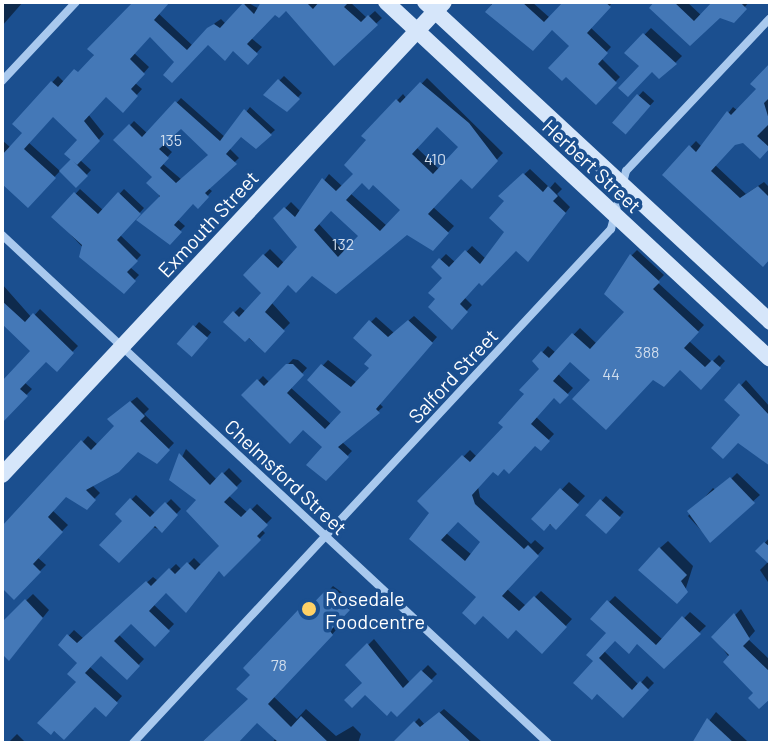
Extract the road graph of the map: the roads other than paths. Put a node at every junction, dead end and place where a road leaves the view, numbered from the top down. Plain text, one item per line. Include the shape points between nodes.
1 (76, 2) edge
2 (386, 2) edge
3 (435, 5) edge
4 (770, 18) edge
5 (416, 30) junction
6 (2, 81) edge
7 (622, 184) junction
8 (617, 216) junction
9 (2, 235) edge
10 (770, 322) edge
11 (121, 346) junction
12 (770, 359) edge
13 (2, 475) edge
14 (326, 537) junction
15 (133, 743) edge
16 (548, 743) edge

1 - 6 street
2 - 5 street, Herbert Street
3 - 5 street, Exmouth Street
3 - 7 street, Herbert Street
4 - 7 street via 626,171
5 - 8 street, Herbert Street
5 - 11 street, Exmouth Street
7 - 8 street
7 - 10 street, Herbert Street
8 - 12 street, Herbert Street
8 - 14 street, Salford Street
9 - 11 street, Chelmsford Street
11 - 13 street, Exmouth Street
11 - 14 street, Chelmsford Street
14 - 15 street, Salford Street
14 - 16 street, Chelmsford Street

